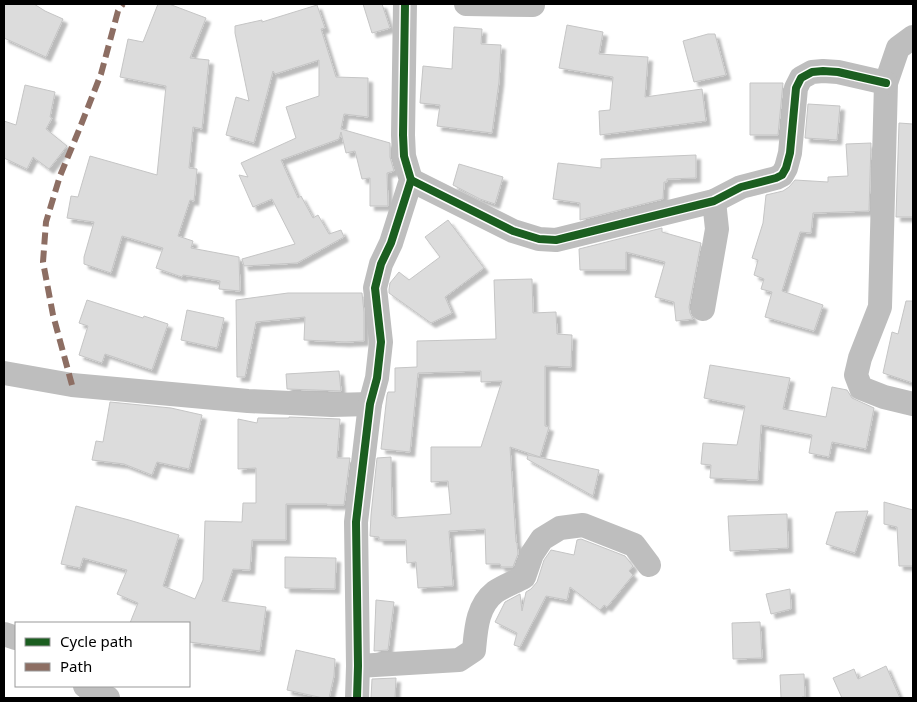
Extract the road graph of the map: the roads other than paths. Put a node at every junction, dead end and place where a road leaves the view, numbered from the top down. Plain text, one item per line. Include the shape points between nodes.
1 (405, 4) edge
2 (466, 4) edge
3 (533, 4) edge
4 (913, 37) edge
5 (886, 83) junction
6 (411, 180) junction
7 (714, 201) junction
8 (703, 309) dead end
9 (4, 373) edge
10 (370, 404) junction
11 (913, 404) edge
12 (649, 565) dead end
13 (358, 666) junction
14 (87, 687) edge
15 (108, 698) edge
16 (357, 698) edge

1 - 6 street via 402,135
2 - 3 street
4 - 5 street via 898,48
5 - 7 street via 823,71 801,78 796,88 790,153 782,175 741,187
5 - 11 street via 880,308 856,375 861,388
6 - 7 street via 513,231 540,239 556,240
6 - 10 street via 381,264 376,288 381,342
7 - 8 street via 717,229
9 - 10 street via 72,385 248,401
10 - 13 street via 356,522
12 - 13 street via 634,545 582,525 560,528 542,539 532,554 524,577 495,593 481,608 474,650 459,660
13 - 16 street
14 - 15 street

